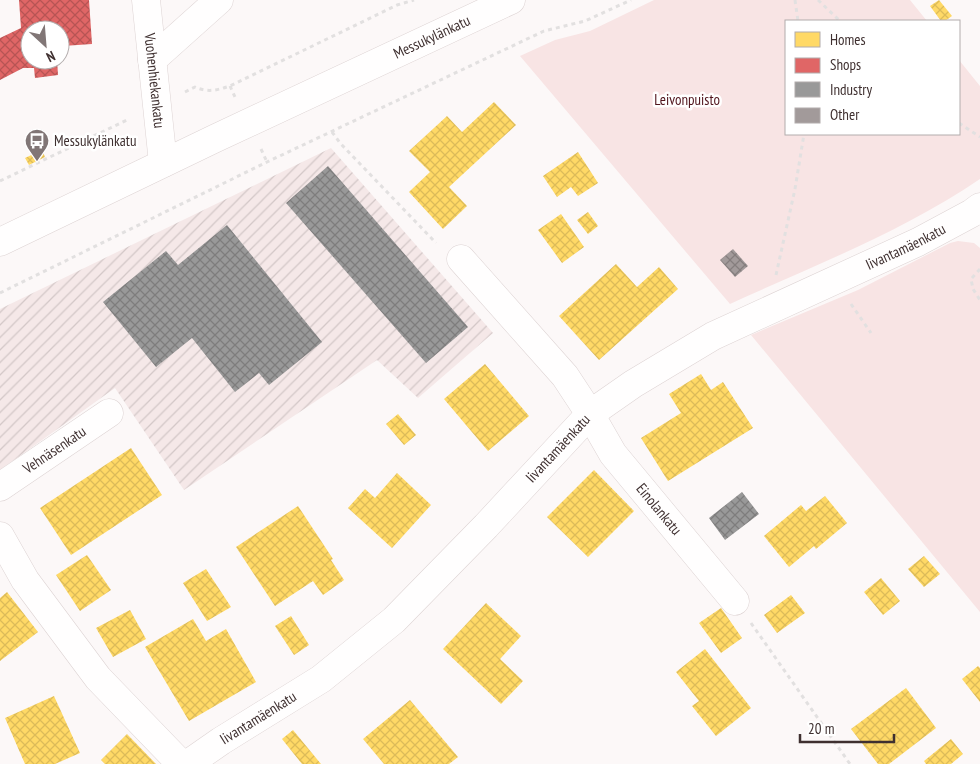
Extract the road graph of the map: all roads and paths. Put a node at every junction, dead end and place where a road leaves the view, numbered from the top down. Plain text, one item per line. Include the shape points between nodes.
1 (146, 0) edge
2 (219, 0) edge
3 (414, 0) edge
4 (511, 0) edge
5 (631, 0) edge
6 (795, 0) edge
7 (818, 0) edge
8 (798, 20) edge
9 (839, 20) edge
10 (152, 60) junction
11 (156, 106) junction
12 (960, 124) edge
13 (332, 132) junction
14 (804, 135) edge
15 (980, 137) edge
16 (163, 163) junction
17 (0, 181) edge
18 (977, 214) edge
19 (0, 242) edge
20 (461, 260) joint
21 (980, 269) edge
22 (0, 293) edge
23 (980, 300) edge
24 (769, 310) junction
25 (109, 413) dead end
26 (590, 414) junction
27 (0, 487) edge
28 (0, 536) edge
29 (735, 600) joint
30 (181, 764) edge
31 (188, 764) edge
32 (850, 764) edge

1 - 10 street, Vuohenhiekankatu
2 - 10 street
3 - 11 path via 397,5 230,86 205,92 196,87
4 - 16 street, Messukylänkatu
5 - 13 path via 585,21 544,31
6 - 8 path
7 - 9 path
10 - 11 street, Vuohenhiekankatu
11 - 16 street, Vuohenhiekankatu
11 - 17 path
12 - 15 path
13 - 20 path via 430,238
13 - 22 path
14 - 24 path
16 - 19 street, Messukylänkatu
18 - 24 street, Iivantamäenkatu
20 - 26 street, Einolankatu via 565,376
21 - 23 path via 971,279
24 - 26 street, Iivantamäenkatu via 713,336
25 - 27 street, Vehnäsenkatu
26 - 29 street, Einolankatu via 613,454
26 - 31 street, Iivantamäenkatu via 394,620 321,679
28 - 30 street via 24,580 98,678
29 - 32 path

